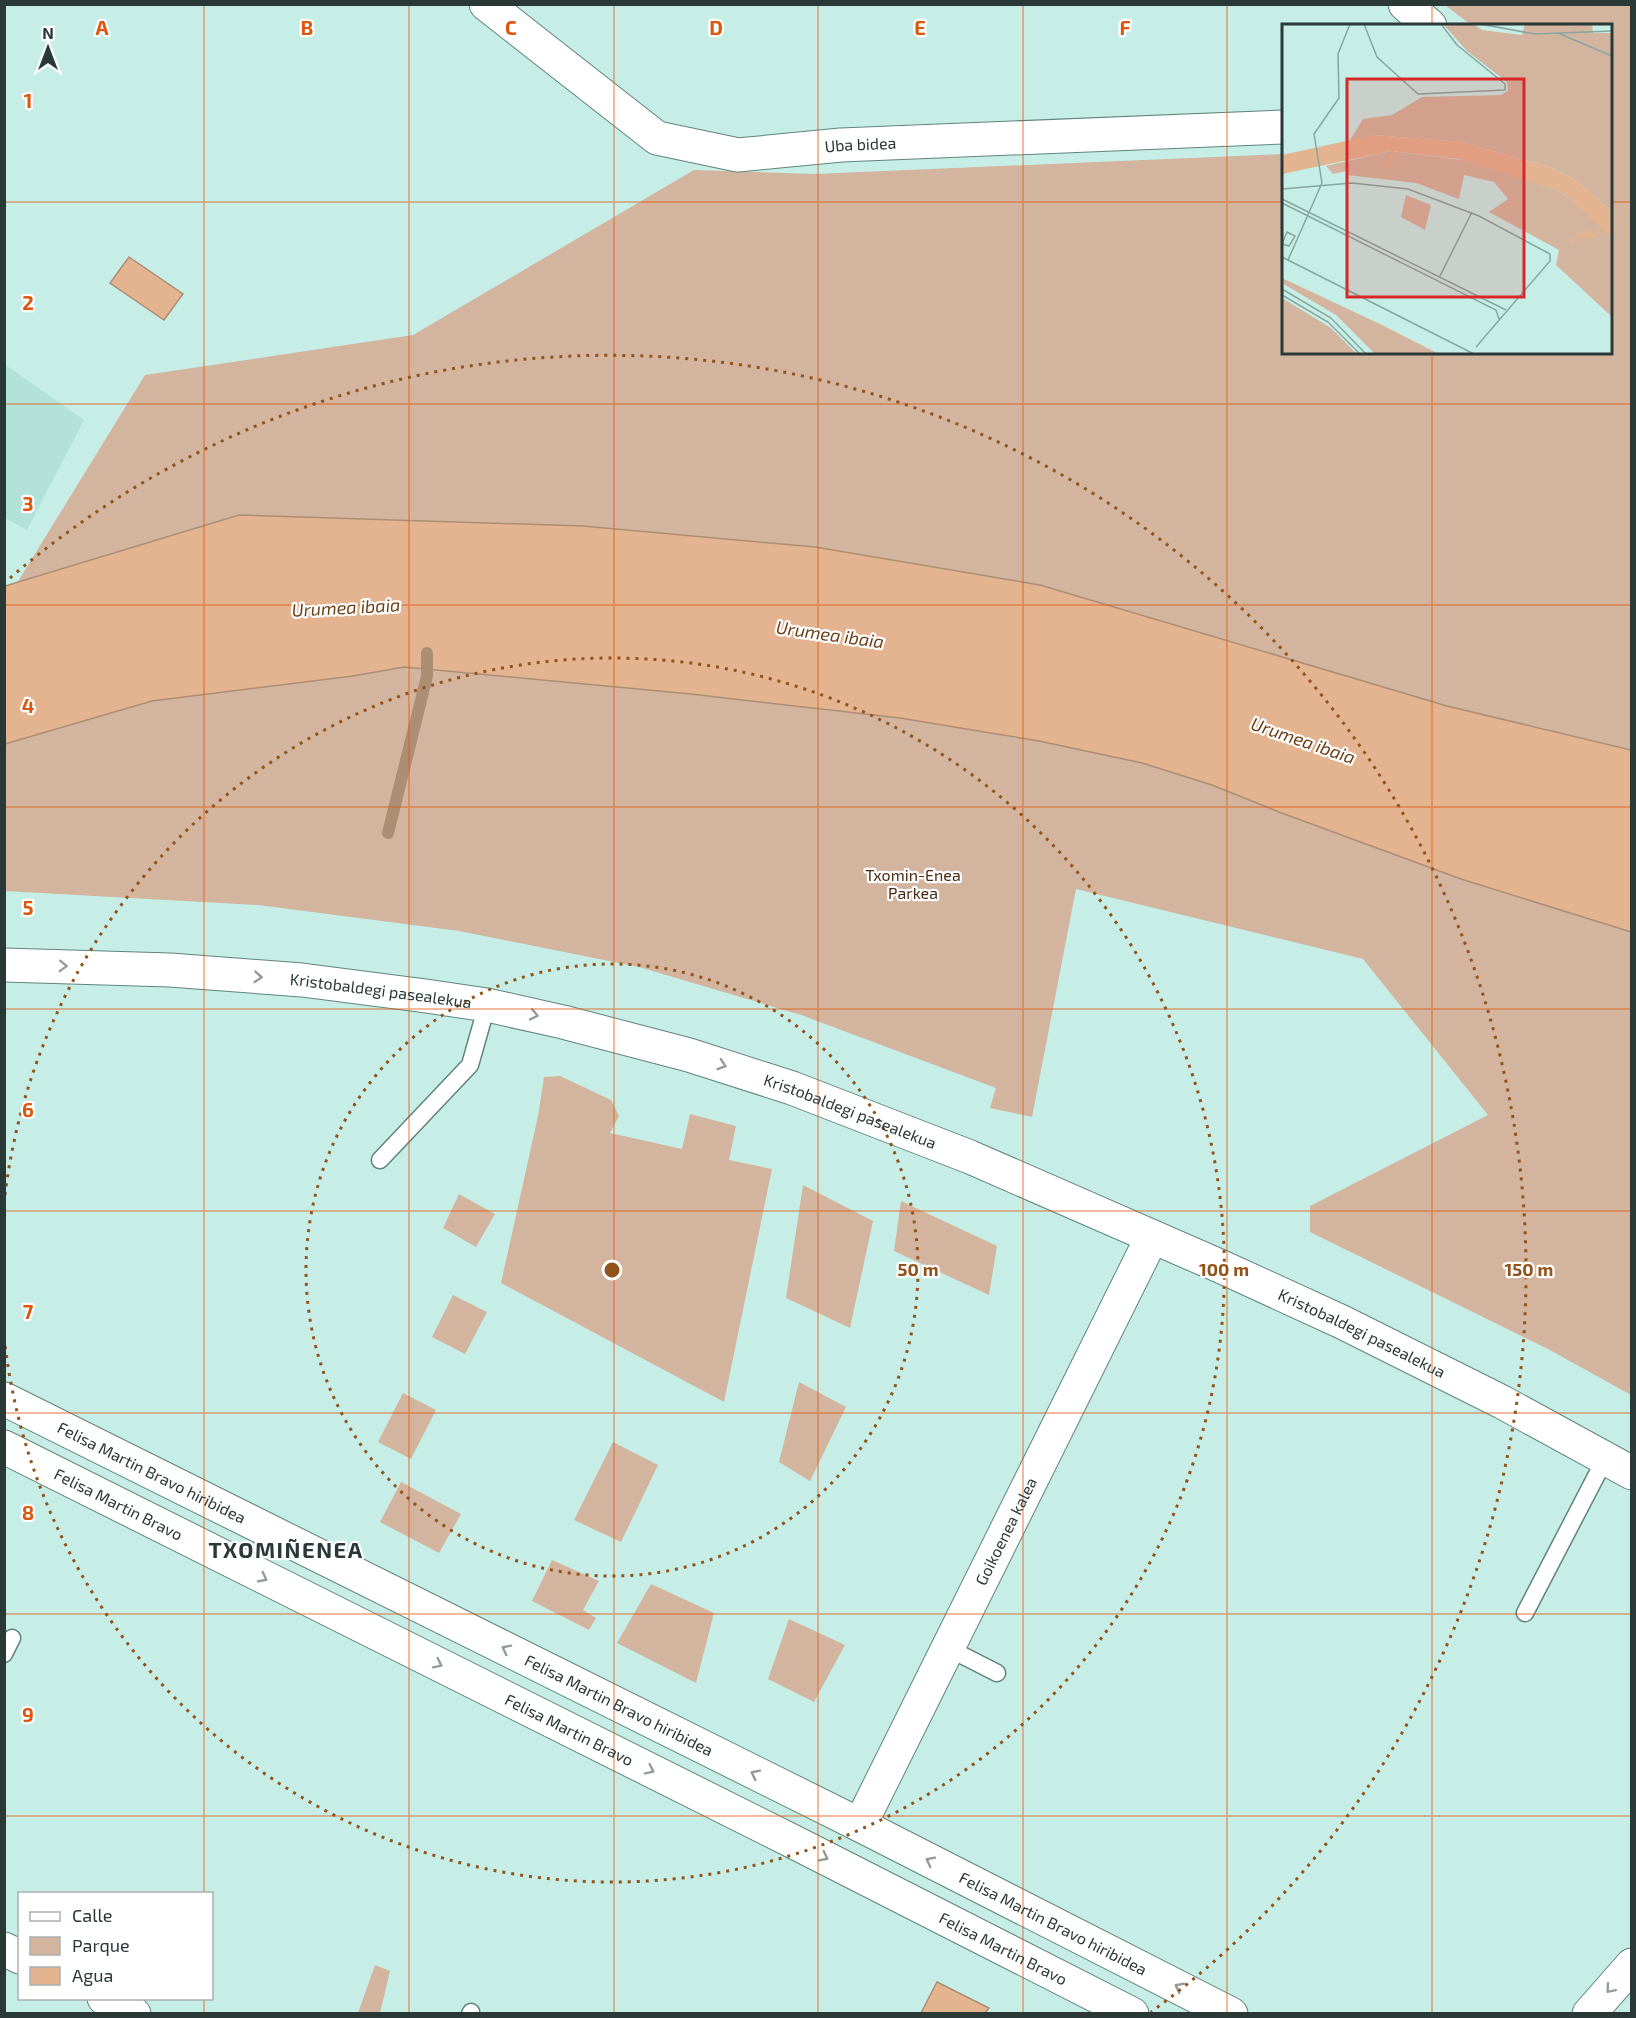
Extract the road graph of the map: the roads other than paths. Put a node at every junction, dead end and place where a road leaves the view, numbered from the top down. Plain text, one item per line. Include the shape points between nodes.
1 (486, 4) edge
2 (1405, 4) edge
3 (1428, 24) edge
4 (1282, 127) edge
5 (4, 965) edge
6 (487, 1005) junction
7 (380, 1160) dead end
8 (1152, 1237) junction
9 (4, 1399) edge
10 (4, 1448) edge
11 (1618, 1466) edge
12 (1525, 1613) dead end
13 (12, 1638) dead end
14 (948, 1648) junction
15 (4, 1654) edge
16 (997, 1672) dead end
17 (860, 1826) junction
18 (4, 1949) edge
19 (18, 1956) edge
20 (1632, 1965) edge
21 (1132, 2013) edge
22 (1231, 2013) edge
23 (1589, 2013) edge

1 - 4 street, Uba bidea via 657,138 738,155 841,145
2 - 3 street
5 -> 6 street, Kristobaldegi pasealekua via 170,970 302,980
6 - 7 lane via 470,1065
6 -> 8 street, Kristobaldegi pasealekua via 689,1055 792,1088 970,1157
8 - 11 street, Kristobaldegi pasealekua via 1342,1322 1502,1402
8 - 14 street, Goikoenea kalea
17 -> 9 street, Felisa Martin Bravo hiribidea
10 -> 21 street, Felisa Martin Bravo
11 - 12 lane
13 - 15 lane
14 - 16 lane
14 - 17 street, Goikoenea kalea
22 -> 17 street, Felisa Martin Bravo hiribidea
18 - 19 street
20 -> 23 street

